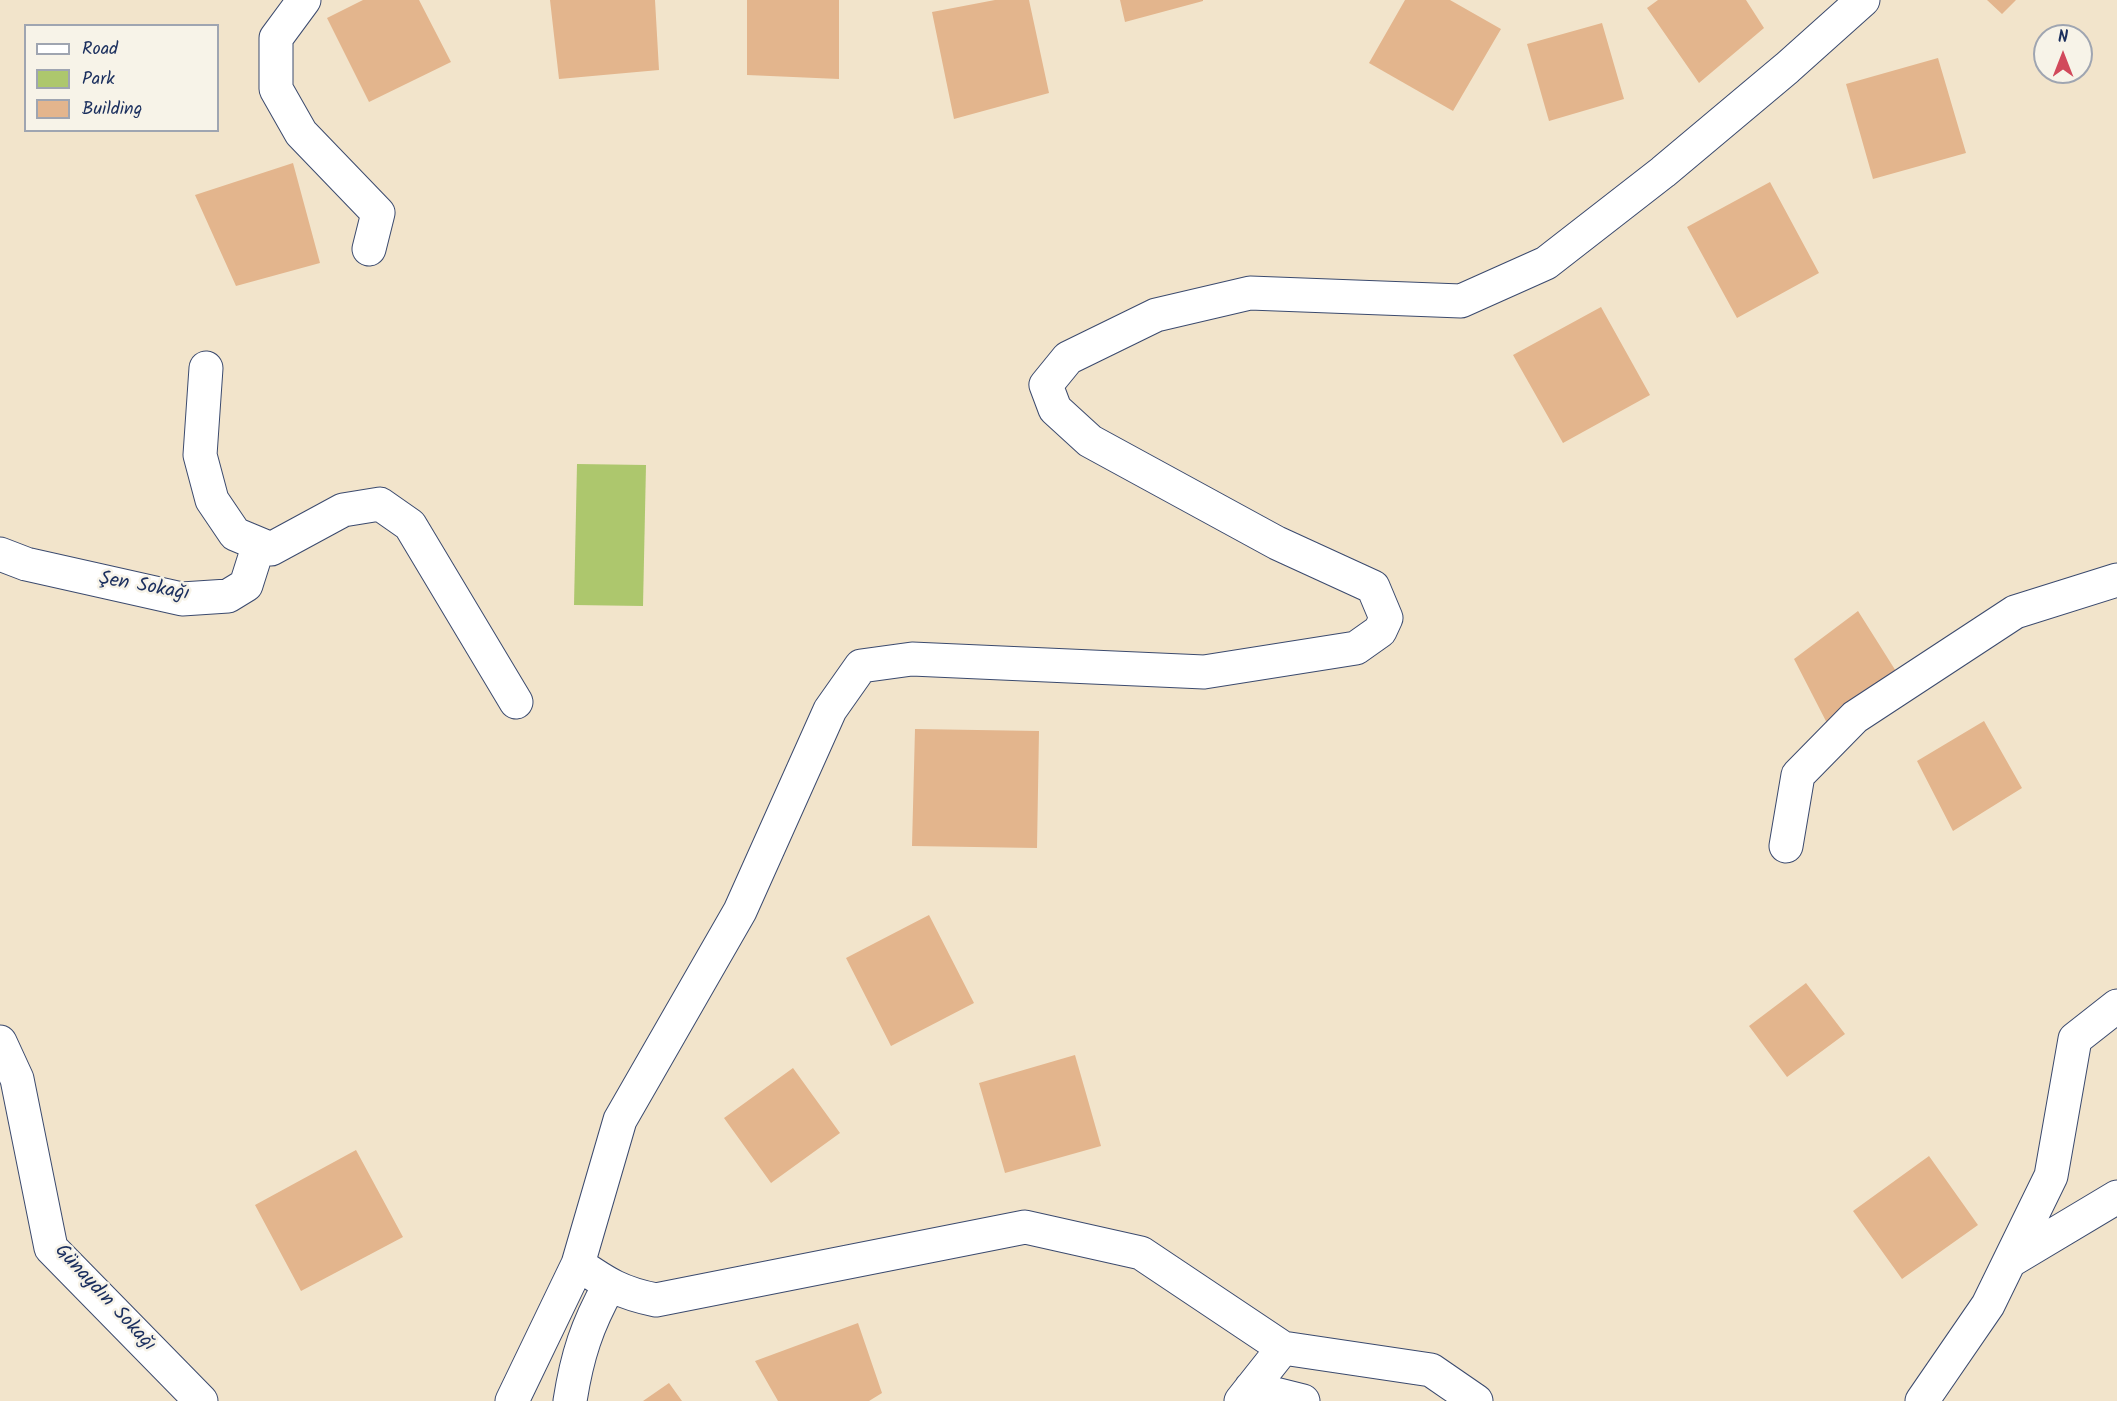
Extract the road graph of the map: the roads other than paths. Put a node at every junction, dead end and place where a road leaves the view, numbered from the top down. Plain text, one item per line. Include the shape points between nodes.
1 (304, 0) edge
2 (1863, 0) edge
3 (369, 249) dead end
4 (206, 368) dead end
5 (259, 544) junction
6 (0, 554) edge
7 (2117, 580) edge
8 (516, 702) dead end
9 (1786, 846) dead end
10 (2117, 1006) edge
11 (0, 1042) edge
12 (2117, 1197) edge
13 (2010, 1261) junction
14 (578, 1264) junction
15 (609, 1286) junction
16 (1283, 1348) junction
17 (1246, 1394) edge
18 (201, 1401) edge
19 (512, 1401) edge
20 (570, 1401) edge
21 (1303, 1401) edge
22 (1476, 1401) edge
23 (1922, 1401) edge

1 - 3 street via 276,38 276,89 301,134 378,213
2 - 14 street via 1663,172 1546,263 1461,301 1250,293 1156,315 1068,358 1046,385 1055,409 1090,441 1277,543 1373,587 1386,618 1380,631 1356,648 1204,672 912,659 861,666 830,710 740,911 620,1120
4 - 5 street via 200,455 212,500 235,534
5 - 6 street, Şen Sokağı via 246,585 228,596 182,599 26,564
5 - 8 street via 271,549 343,510 380,504 410,525
7 - 9 street via 2015,612 1855,717 1798,776
10 - 13 street via 2075,1039 2051,1176
11 - 18 street, Günaydın Sokağı via 17,1079 51,1248
12 - 13 street
13 - 23 street via 1988,1305
14 - 15 street
14 - 19 street
15 - 16 street via 656,1300 1025,1227 1141,1253
15 - 20 street via 584,1336
16 - 17 street
16 - 22 street via 1431,1370
17 - 21 street

